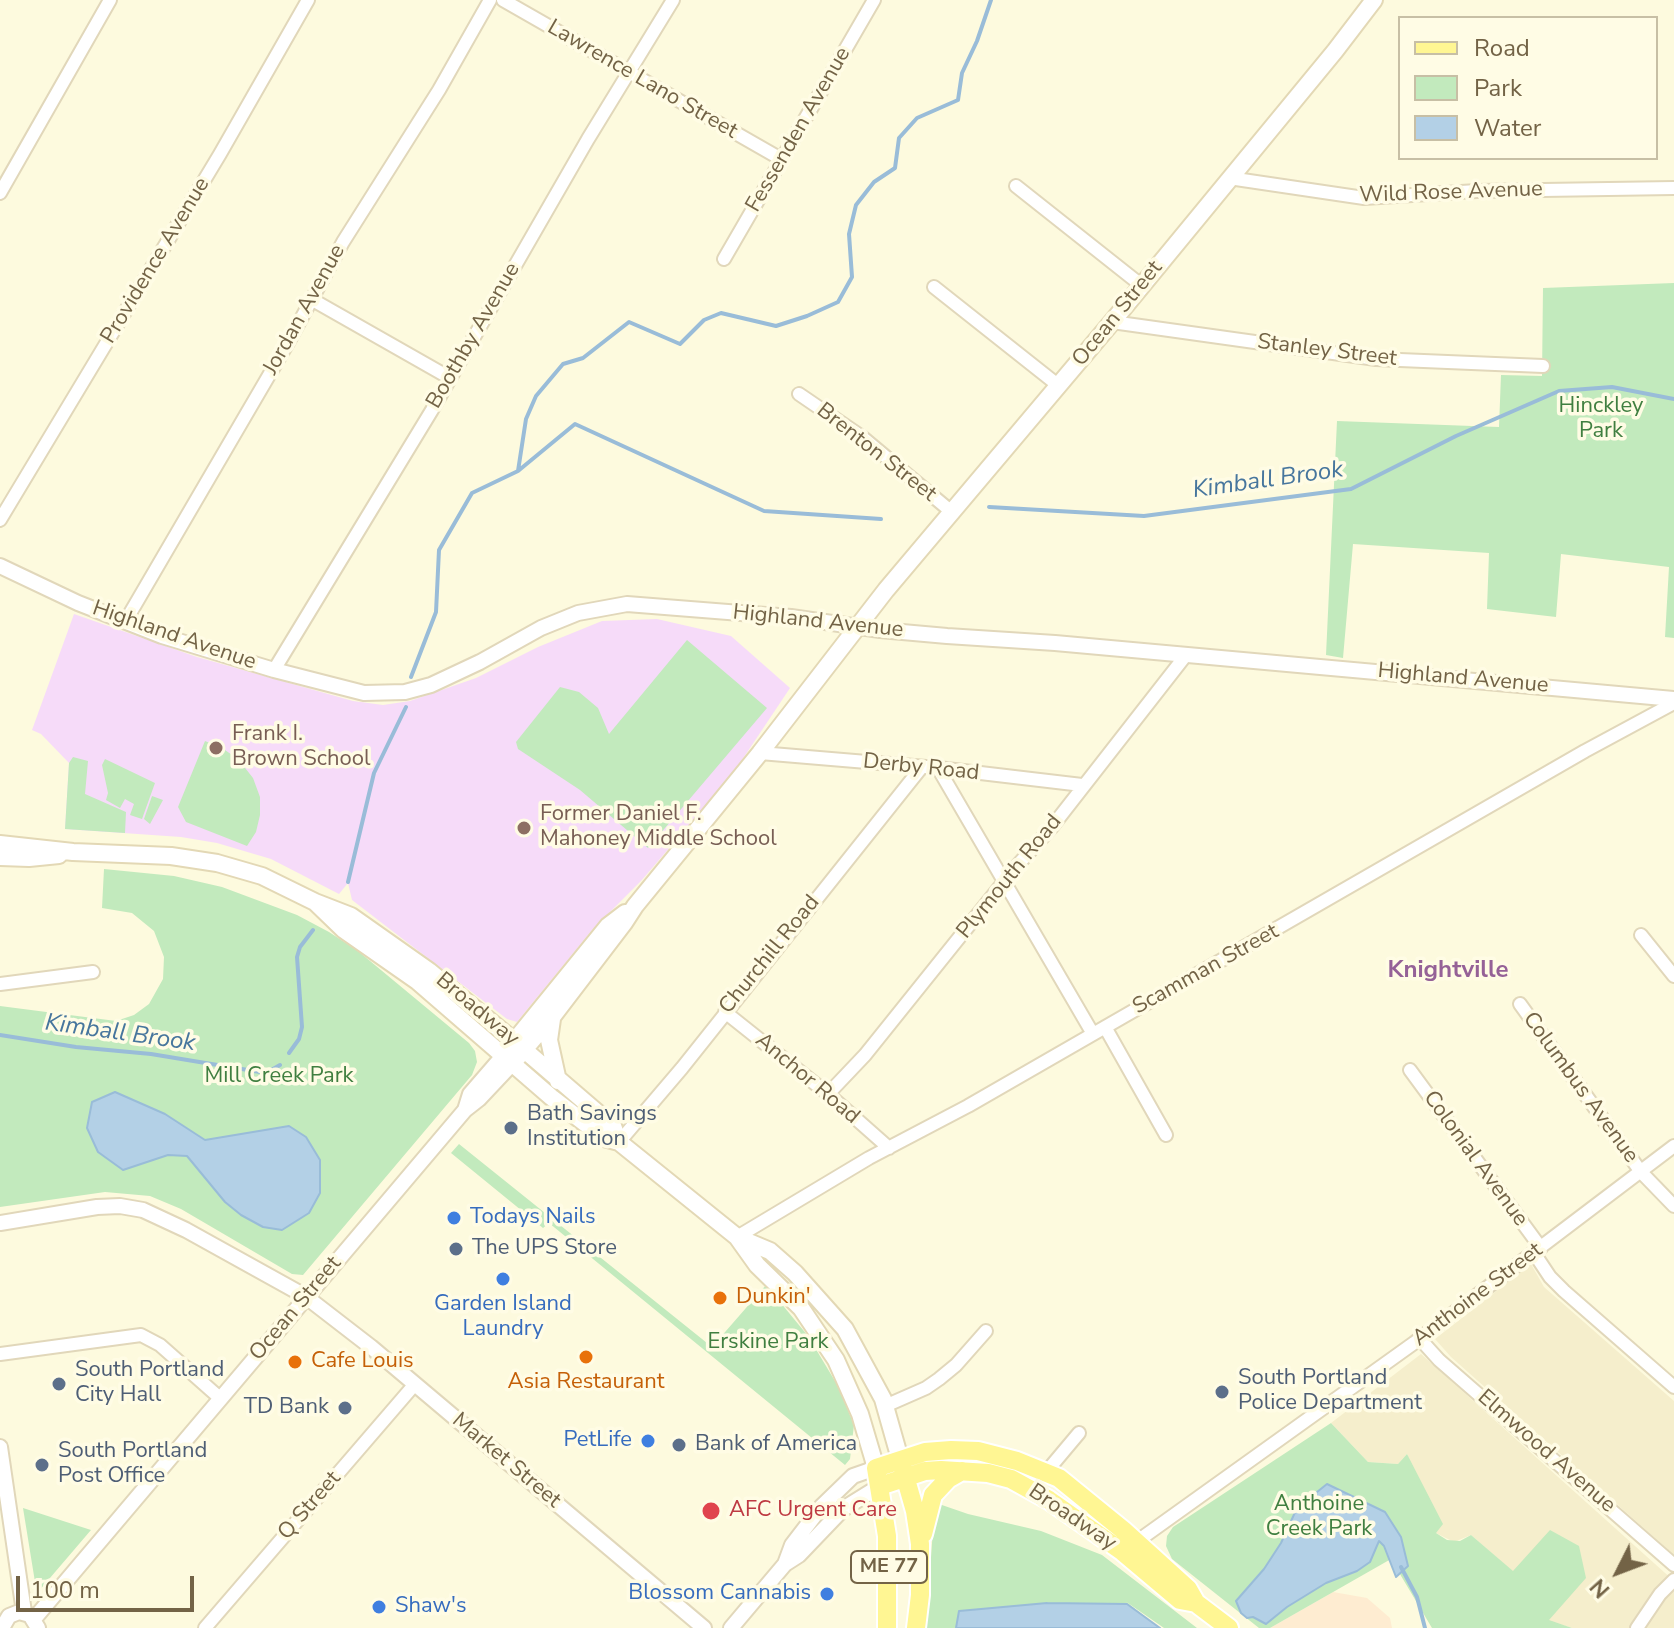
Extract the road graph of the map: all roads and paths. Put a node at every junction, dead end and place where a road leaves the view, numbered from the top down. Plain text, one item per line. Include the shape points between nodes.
1 (110, 0) edge
2 (308, 0) edge
3 (490, 0) edge
4 (503, 0) edge
5 (673, 0) edge
6 (874, 0) edge
7 (1374, 0) edge
8 (629, 73) junction
9 (781, 159) junction
10 (1229, 178) junction
11 (1016, 186) dead end
12 (1674, 188) edge
13 (0, 193) edge
14 (724, 259) dead end
15 (1141, 285) junction
16 (934, 287) dead end
17 (311, 299) junction
18 (1112, 322) junction
19 (1543, 366) dead end
20 (450, 378) junction
21 (1059, 386) junction
22 (799, 394) dead end
23 (953, 513) junction
24 (0, 520) edge
25 (0, 566) edge
26 (125, 622) junction
27 (858, 626) junction
28 (1186, 655) junction
29 (274, 670) junction
30 (1674, 701) edge
31 (760, 753) junction
32 (921, 768) junction
33 (938, 768) junction
34 (1082, 785) junction
35 (0, 844) edge
36 (73, 852) junction
37 (0, 857) edge
38 (1005, 881) junction
39 (315, 902) junction
40 (635, 906) junction
41 (1641, 935) dead end
42 (93, 972) dead end
43 (1674, 976) edge
44 (0, 984) edge
45 (1520, 1004) dead end
46 (725, 1012) junction
47 (553, 1016) junction
48 (1099, 1031) junction
49 (519, 1046) junction
50 (506, 1061) junction
51 (1410, 1070) dead end
52 (558, 1081) junction
53 (828, 1094) junction
54 (1166, 1135) dead end
55 (619, 1142) junction
56 (1674, 1146) edge
57 (889, 1148) junction
58 (1641, 1172) junction
59 (1674, 1206) edge
60 (0, 1223) edge
61 (737, 1237) junction
62 (1537, 1250) junction
63 (305, 1296) junction
64 (986, 1331) dead end
65 (1420, 1339) junction
66 (0, 1354) edge
67 (415, 1384) junction
68 (1674, 1387) edge
69 (221, 1399) junction
70 (885, 1406) junction
71 (1079, 1433) dead end
72 (0, 1447) edge
73 (900, 1459) junction
74 (964, 1470) junction
75 (1047, 1471) junction
76 (878, 1477) junction
77 (906, 1477) junction
78 (1032, 1489) junction
79 (4, 1491) edge
80 (920, 1544) junction
81 (1129, 1547) junction
82 (1674, 1565) edge
83 (1674, 1580) edge
84 (32, 1620) edge
85 (2, 1626) edge
86 (205, 1628) edge
87 (704, 1628) edge
88 (731, 1628) edge
89 (887, 1628) edge
90 (916, 1628) edge
91 (1229, 1628) edge
92 (1637, 1628) edge

1 - 13 street
2 - 24 street, Providence Avenue
3 - 17 street, Jordan Avenue
4 - 8 street, Lawrence Lano Street
5 - 8 street, Boothby Avenue
6 - 9 street, Fessenden Avenue
7 - 10 main road, Ocean Street
8 - 9 street, Lawrence Lano Street
8 - 20 street, Boothby Avenue
9 - 14 street, Fessenden Avenue
10 - 12 street, Wild Rose Avenue via 1364,198
10 - 15 main road, Ocean Street
11 - 15 street
15 - 18 main road, Ocean Street
16 - 21 street
17 - 20 street
17 - 26 street, Jordan Avenue
18 - 19 street, Stanley Street via 1376,359
18 - 21 main road, Ocean Street
20 - 29 street, Boothby Avenue
21 - 23 main road, Ocean Street
22 - 23 street, Brenton Street via 862,437
23 - 27 main road, Ocean Street
25 - 26 street, Highland Avenue
26 - 29 street, Highland Avenue
27 - 28 street, Highland Avenue
27 - 29 street, Highland Avenue via 627,604 578,613 431,685 405,692 364,693
27 - 31 main road, Ocean Street
28 - 30 street, Highland Avenue
28 - 34 street, Plymouth Road
30 - 48 street, Scamman Street
31 - 32 street, Derby Road
31 - 40 main road, Ocean Street
32 - 33 street, Derby Road
32 - 46 street, Churchill Road
33 - 34 street, Derby Road
33 - 38 street
34 - 38 street, Plymouth Road
35 - 36 main road, Broadway
36 - 37 main road, Broadway
36 - 39 main road, Broadway via 217,863 262,876
38 - 48 street
38 - 53 street, Plymouth Road
39 - 49 main road, Broadway via 351,916 395,946
39 - 50 main road, Broadway via 344,930 417,981
40 - 47 main road
40 - 49 main road via 608,926
41 - 43 street
42 - 44 street
45 - 58 street, Columbus Avenue
46 - 53 street, Anchor Road
46 - 55 street, Churchill Road
47 - 49 main road
47 - 52 main road via 549,1040
48 - 54 street
48 - 57 street, Scamman Street
49 - 50 main road
49 - 52 main road, Broadway
50 - 55 main road, Broadway / ME 77 via 592,1130
50 - 63 street, Ocean Street via 470,1094 465,1110
51 - 62 street, Colonial Avenue
52 - 55 main road, Broadway / ME 77 via 613,1126
53 - 57 street, Anchor Road
55 - 61 main road, Broadway / ME 77
56 - 58 street, Anthoine Street
57 - 61 street, Scamman Street
58 - 59 street, Columbus Avenue
58 - 62 street, Anthoine Street
60 - 63 street, Market Street via 97,1207 143,1210
61 - 70 main road, Broadway / ME 77 via 770,1251 832,1311
61 - 76 main road, Broadway / ME 77 via 801,1308 830,1351 860,1414
62 - 65 street, Anthoine Street
62 - 68 street, Colonial Avenue via 1564,1291
63 - 67 street, Market Street
63 - 69 street, Ocean Street
64 - 70 street via 939,1379
65 - 81 street, Anthoine Street
65 - 82 street, Elmwood Avenue
66 - 69 street via 141,1335 160,1345
67 - 86 street, Q Street
67 - 87 street, Market Street
69 - 84 street, Ocean Street
70 - 73 main road, Broadway / ME 77
71 - 75 street
72 - 79 street
73 - 75 main road, Broadway via 929,1451 978,1451
73 - 76 main road
73 - 77 main road, Broadway / ME 77
74 - 77 main road, Broadway
74 - 78 main road, Broadway
74 - 80 main road via 933,1495
75 - 78 street
75 - 81 main road, Broadway via 1090,1501
76 - 77 main road
76 - 88 street via 853,1476 822,1506 792,1545 785,1564
76 - 89 main road, ME 77 via 887,1536
77 - 80 main road, ME 77
78 - 81 main road, Broadway
79 - 84 street
80 - 90 main road, ME 77
81 - 91 main road, Broadway via 1188,1589 1196,1603
83 - 92 street
84 - 85 street, Ocean Street via 13,1613

